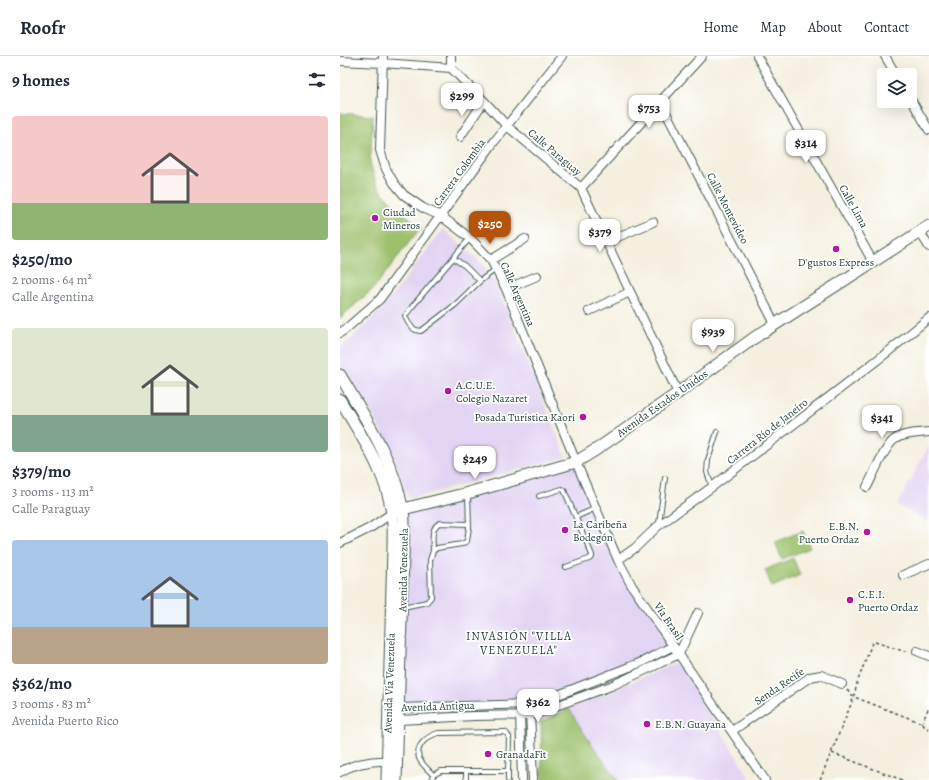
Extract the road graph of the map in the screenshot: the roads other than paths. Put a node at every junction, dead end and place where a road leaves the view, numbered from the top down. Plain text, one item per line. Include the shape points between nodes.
1 (451, 56) edge
2 (702, 56) edge
3 (757, 56) edge
4 (885, 56) edge
5 (559, 57) edge
6 (383, 60) edge
7 (340, 61) edge
8 (451, 68) junction
9 (892, 68) edge
10 (484, 101) junction
11 (660, 101) junction
12 (917, 107) edge
13 (927, 120) edge
14 (507, 126) junction
15 (929, 130) edge
16 (460, 137) dead end
17 (581, 188) junction
18 (441, 216) junction
19 (653, 222) dead end
20 (926, 229) edge
21 (470, 238) junction
22 (525, 239) dead end
23 (606, 242) junction
24 (929, 247) edge
25 (453, 258) junction
26 (491, 260) junction
27 (873, 262) junction
28 (496, 269) junction
29 (537, 276) dead end
30 (480, 281) junction
31 (506, 289) junction
32 (630, 292) junction
33 (589, 311) dead end
34 (929, 318) edge
35 (775, 324) junction
36 (340, 333) edge
37 (340, 375) edge
38 (678, 393) junction
39 (340, 400) edge
40 (717, 432) dead end
41 (929, 432) edge
42 (576, 462) junction
43 (665, 478) dead end
44 (712, 487) junction
45 (867, 487) dead end
46 (468, 493) junction
47 (539, 496) dead end
48 (596, 508) junction
49 (403, 509) junction
50 (392, 513) junction
51 (576, 517) junction
52 (468, 524) junction
53 (658, 526) junction
54 (340, 543) edge
55 (433, 551) junction
56 (618, 560) junction
57 (929, 564) edge
58 (566, 567) dead end
59 (903, 575) dead end
60 (402, 607) junction
61 (698, 613) dead end
62 (673, 646) junction
63 (917, 651) road end
64 (678, 654) junction
65 (929, 656) edge
66 (842, 684) road end
67 (519, 704) junction
68 (529, 704) junction
69 (394, 711) junction
70 (531, 715) junction
71 (520, 716) junction
72 (398, 720) junction
73 (732, 731) junction
74 (392, 761) junction
75 (466, 771) junction
76 (508, 771) junction
77 (340, 772) edge
78 (434, 775) junction
79 (387, 780) edge
80 (396, 780) edge
81 (432, 780) edge
82 (466, 780) edge
83 (508, 780) edge
84 (522, 780) edge
85 (533, 780) edge
86 (765, 780) edge

1 - 8 street
2 - 11 street
3 - 27 street, Calle Lima
4 - 9 street
5 - 14 street, Carrera Colombia
6 - 7 street
6 - 8 street
6 - 18 street, Calle Argentina via 380,150 386,168 404,194 423,208
8 - 10 street, Calle Paraguay
10 - 14 street, Calle Paraguay
10 - 16 street
11 - 17 street
11 - 35 street, Calle Montevideo
12 - 13 street
13 - 15 street
14 - 17 street, Calle Paraguay
14 - 18 street, Carrera Colombia
17 - 23 street, Calle Paraguay
18 - 21 street, Calle Argentina
18 - 36 street, Carrera Colombia via 380,299
19 - 23 street
20 - 24 street
20 - 27 street, Avenida Estados Unidos
21 - 25 lane
21 - 26 street, Calle Argentina
22 - 26 street
23 - 32 street, Calle Paraguay
25 - 30 lane
25 - 30 lane via 405,316 412,328 421,331 426,328
26 - 28 street, Calle Argentina
27 - 35 street, Avenida Estados Unidos
28 - 30 lane
28 - 31 street, Calle Argentina
29 - 31 street
31 - 42 street, Calle Argentina
32 - 33 street
32 - 38 street, Calle Paraguay
34 - 44 street, Carrera Río de Janeiro
35 - 38 street, Avenida Estados Unidos
37 - 49 street, Avenida Venezuela via 387,460
38 - 42 street, Avenida Estados Unidos
39 - 50 street, Avenida Venezuela via 376,461
40 - 44 lane via 708,460 707,472
41 - 45 street via 896,439 888,447
42 - 46 street, Avenida Estados Unidos
42 - 48 street, Vía Brasil
43 - 53 lane
44 - 53 street, Carrera Río de Janeiro
46 - 49 street, Avenida Estados Unidos
46 - 52 lane
47 - 51 lane via 564,490
48 - 51 lane
48 - 56 street, Vía Brasil
49 - 50 street, Avenida Estados Unidos
49 - 60 street, Avenida Venezuela
50 - 54 street
50 - 69 street, Avenida Vía Venezuela
51 - 58 lane via 592,557
52 - 55 lane via 467,541
52 - 55 lane via 437,524 433,530
53 - 56 street, Carrera Río de Janeiro
55 - 60 lane via 430,560 431,597 427,602
56 - 62 street, Vía Brasil via 632,586
57 - 59 street
60 - 69 street, Avenida Venezuela
61 - 64 street
62 - 64 street, Vía Brasil
62 - 68 street, Avenida Antigua via 642,662
63 - 65 street
64 - 70 street, Avenida Antigua via 611,686
64 - 73 street, Vía Brasil
66 - 73 street, Senda Recife via 821,675 810,677
67 - 68 street, Avenida Antigua
67 - 69 street, Avenida Antigua
67 - 71 street
68 - 70 street
69 - 72 street, Avenida Venezuela
69 - 74 street, Avenida Vía Venezuela
70 - 71 street, Avenida Antigua
70 - 85 street
71 - 72 street, Avenida Antigua
71 - 84 street
72 - 74 street, Avenida Venezuela
73 - 86 street, Vía Brasil
74 - 77 street via 372,761
74 - 79 street, Avenida Vía Venezuela
74 - 80 street, Avenida Venezuela
75 - 76 lane
75 - 78 lane via 441,771
75 - 82 lane
76 - 78 lane via 509,737 505,732 438,734 425,739 418,751 419,759
76 - 83 lane
78 - 81 lane

